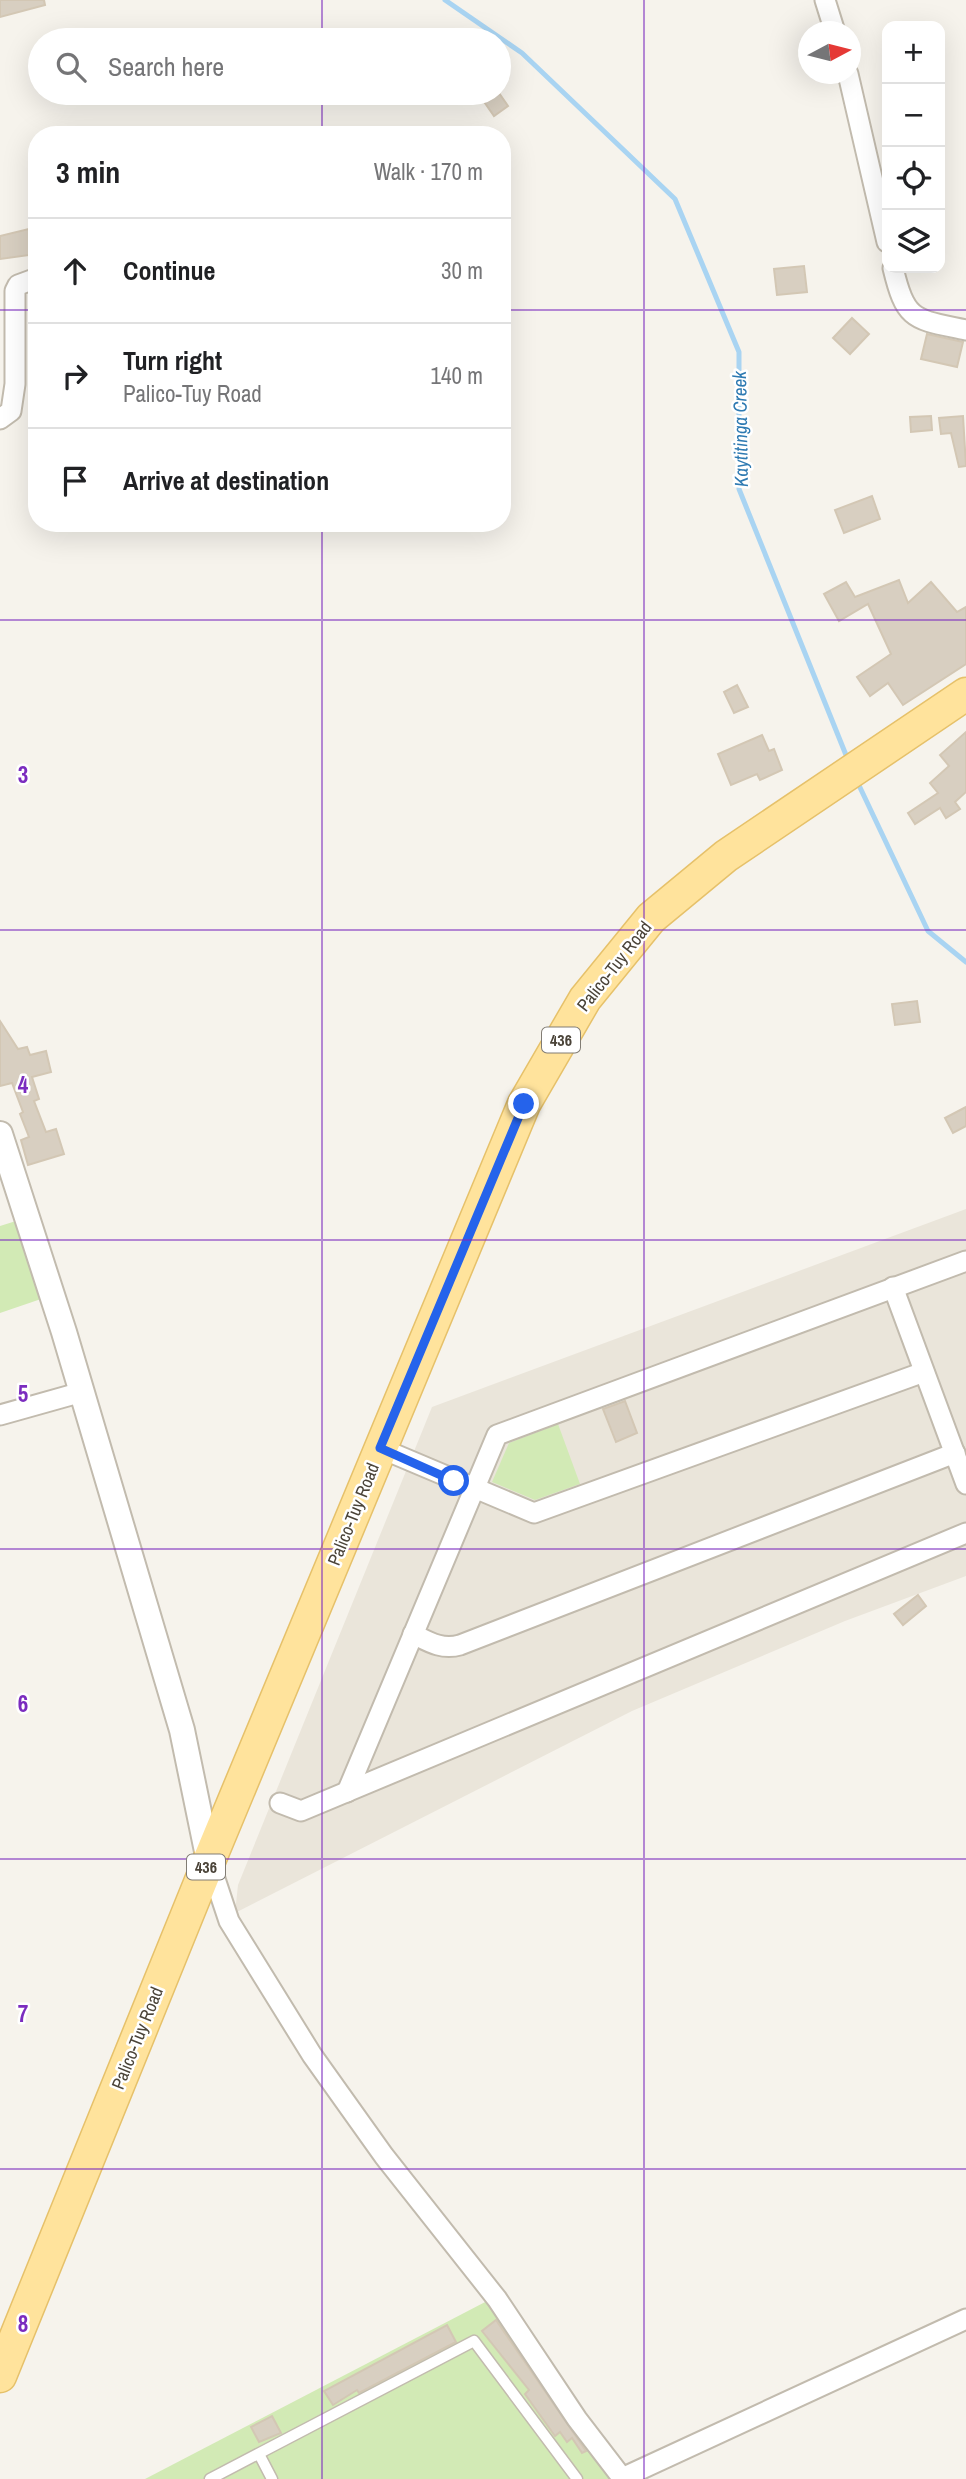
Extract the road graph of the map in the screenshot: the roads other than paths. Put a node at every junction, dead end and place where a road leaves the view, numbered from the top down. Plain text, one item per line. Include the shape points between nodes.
1 (825, 0) edge
2 (832, 21) edge
3 (850, 84) edge
4 (882, 220) edge
5 (895, 273) edge
6 (28, 281) edge
7 (966, 330) edge
8 (0, 419) edge
9 (966, 694) edge
10 (0, 1134) edge
11 (966, 1261) edge
12 (892, 1287) junction
13 (924, 1372) junction
14 (82, 1392) junction
15 (0, 1415) edge
16 (380, 1448) junction
17 (955, 1454) junction
18 (966, 1484) edge
19 (473, 1489) junction
20 (966, 1533) edge
21 (412, 1634) junction
22 (347, 1792) junction
23 (280, 1803) dead end
24 (209, 1861) junction
25 (966, 2319) edge
26 (0, 2376) edge
27 (259, 2454) junction
28 (210, 2479) edge
29 (272, 2479) edge
30 (577, 2479) edge
31 (622, 2479) edge

1 - 2 street
3 - 4 street
5 - 7 street via 906,309 923,321
6 - 8 street via 15,291 15,384 11,411
9 - 16 main road, Palico-Tuy Road / 436 via 726,856 651,918 585,999 524,1104
10 - 14 street
11 - 12 street
12 - 13 street
12 - 19 street via 507,1429 493,1441
13 - 17 street
13 - 19 street via 547,1510 522,1510
14 - 15 street
14 - 24 street via 182,1730
16 - 19 street
16 - 24 main road, Palico-Tuy Road / 436
17 - 18 street
17 - 21 street via 460,1645 437,1646
19 - 21 street
20 - 22 street
21 - 22 street
22 - 23 street via 300,1811
24 - 26 main road, Palico-Tuy Road / 436
24 - 31 street via 229,1921 312,2055 384,2156 498,2299
25 - 31 street
27 - 28 lane
27 - 29 lane
27 - 30 lane via 474,2341

